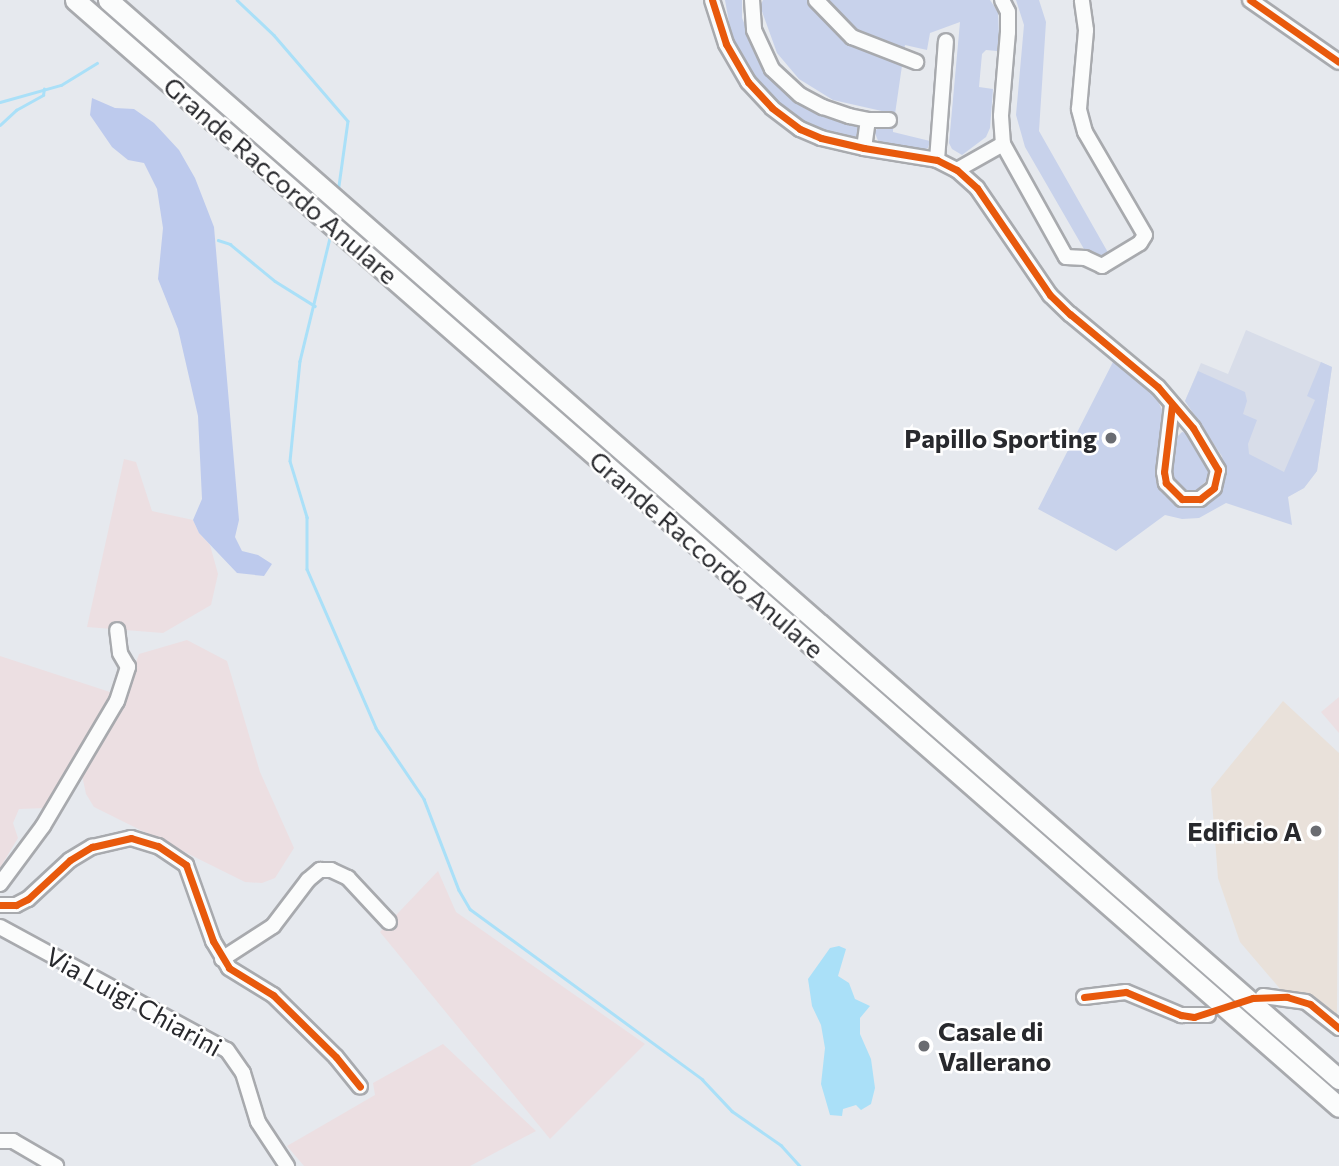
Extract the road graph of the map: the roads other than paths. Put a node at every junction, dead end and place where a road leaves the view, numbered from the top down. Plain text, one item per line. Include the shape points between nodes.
1 (75, 0) edge
2 (108, 0) edge
3 (712, 0) edge
4 (718, 0) edge
5 (752, 0) edge
6 (816, 0) edge
7 (1002, 0) edge
8 (1082, 0) edge
9 (1250, 0) edge
10 (720, 24) junction
11 (946, 41) dead end
12 (916, 62) dead end
13 (1339, 62) edge
14 (889, 120) dead end
15 (868, 121) junction
16 (1003, 144) junction
17 (864, 148) junction
18 (937, 160) junction
19 (957, 170) junction
20 (1172, 405) junction
21 (117, 630) dead end
22 (0, 884) edge
23 (0, 905) edge
24 (389, 922) dead end
25 (0, 927) edge
26 (222, 959) junction
27 (1084, 996) dead end
28 (1263, 996) dead end
29 (1208, 1015) dead end
30 (1278, 1025) junction
31 (1339, 1028) edge
32 (1339, 1070) edge
33 (1339, 1079) edge
34 (360, 1087) dead end
35 (1339, 1107) edge
36 (0, 1141) edge
37 (56, 1166) edge
38 (287, 1166) edge

1 - 35 highway, Grande Raccordo Anulare
2 - 30 highway, Grande Raccordo Anulare
3 - 10 street
4 - 10 street
5 - 15 street via 754,30 772,69 800,95
6 - 12 street via 852,37
7 - 16 street via 1008,12
8 - 16 street via 1086,30 1079,109 1085,132 1145,235 1140,243 1102,266 1085,258 1066,257
9 - 13 street
10 - 17 street via 748,82 772,108 800,130
11 - 18 street
14 - 15 street
15 - 17 street
16 - 19 street
17 - 18 street
18 - 19 street
19 - 20 street via 989,203 1050,295 1152,381
20 - 20 street via 1166,483 1182,499 1200,499 1214,488 1217,464
21 - 22 street via 120,653 128,667 117,701 43,826
23 - 26 street via 28,900 83,852 124,839 142,839 185,863
24 - 26 street via 348,878 320,870 273,926
25 - 38 street, Via Luigi Chiarini via 222,1046 242,1069 258,1122
26 - 34 street via 236,974 273,995
27 - 29 street via 1126,992 1181,1015
28 - 31 street via 1306,1002
30 - 32 highway
30 - 33 highway, Grande Raccordo Anulare
36 - 37 street via 13,1141

